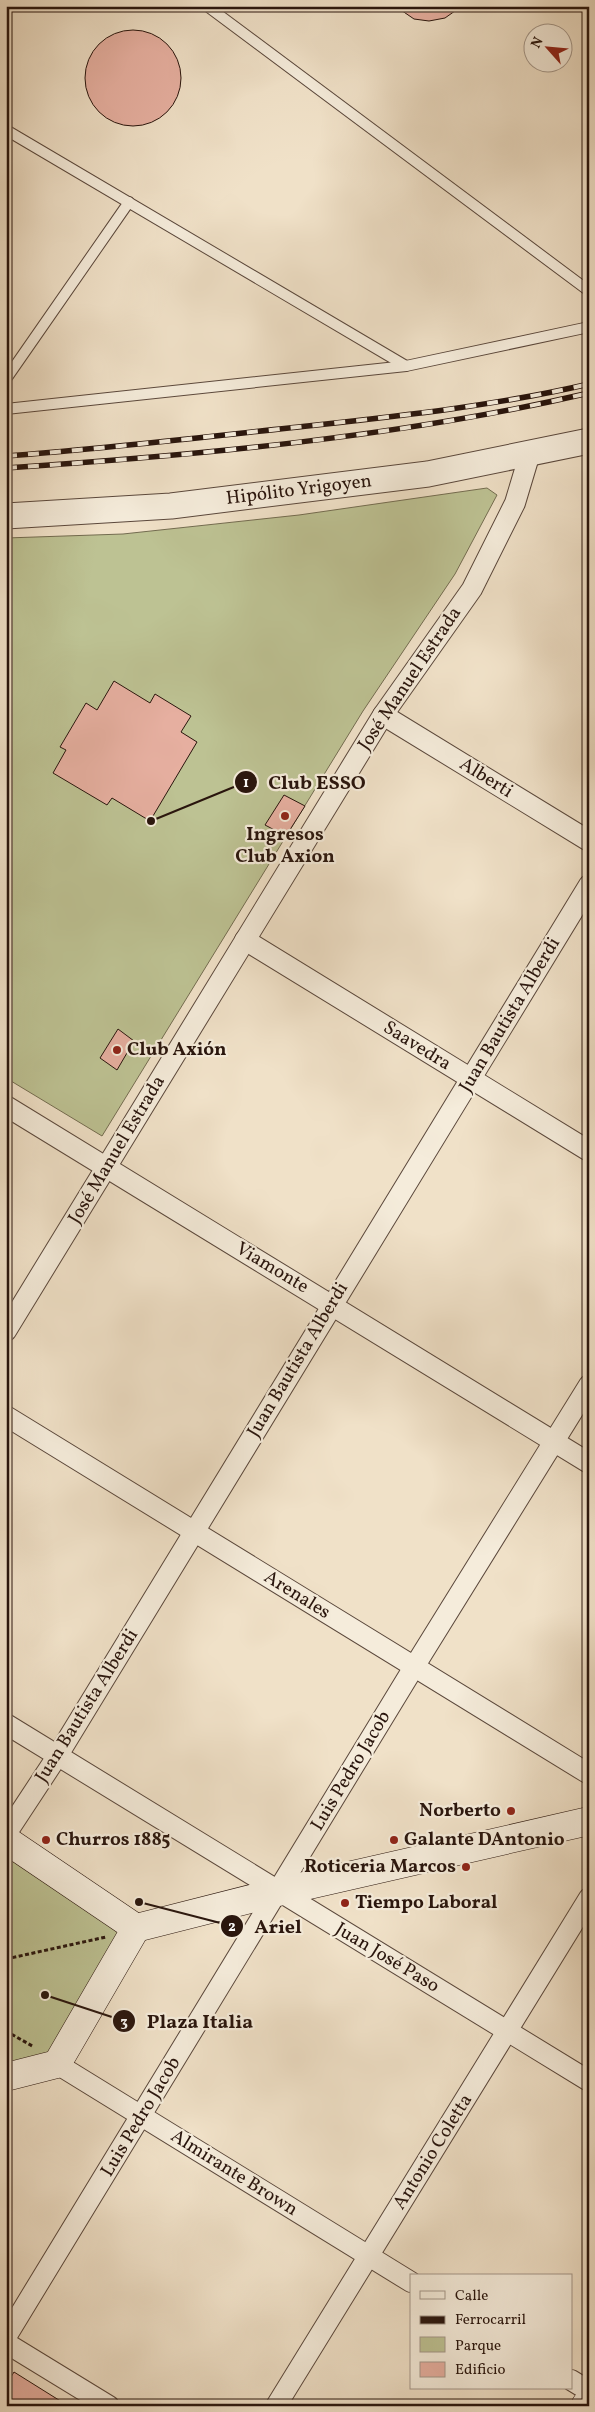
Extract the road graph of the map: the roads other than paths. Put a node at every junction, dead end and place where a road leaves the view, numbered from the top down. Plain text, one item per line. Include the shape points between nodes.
1 (207, 6) edge
2 (6, 130) edge
3 (130, 202) junction
4 (589, 292) edge
5 (589, 327) edge
6 (406, 366) junction
7 (6, 378) edge
8 (6, 409) edge
9 (589, 441) edge
10 (530, 453) junction
11 (6, 516) edge
12 (383, 715) junction
13 (589, 841) edge
14 (589, 885) edge
15 (245, 940) junction
16 (470, 1079) junction
17 (6, 1106) edge
18 (589, 1152) edge
19 (106, 1168) junction
20 (332, 1304) junction
21 (6, 1331) edge
22 (589, 1385) edge
23 (6, 1416) edge
24 (553, 1441) junction
25 (589, 1463) edge
26 (194, 1532) junction
27 (414, 1667) junction
28 (6, 1724) edge
29 (58, 1755) junction
30 (589, 1774) edge
31 (589, 1821) edge
32 (6, 1834) edge
33 (6, 1840) edge
34 (278, 1892) junction
35 (589, 1898) edge
36 (136, 1928) junction
37 (507, 2031) junction
38 (48, 2057) junction
39 (6, 2077) edge
40 (589, 2081) edge
41 (141, 2116) junction
42 (369, 2256) junction
43 (410, 2281) edge
44 (6, 2337) edge
45 (6, 2343) edge
46 (572, 2381) edge
47 (589, 2391) edge
48 (589, 2400) edge
49 (109, 2406) edge
50 (276, 2406) edge
51 (586, 2406) edge

1 - 4 lane
2 - 3 lane
3 - 6 lane
3 - 7 lane
5 - 6 lane
6 - 8 lane
9 - 10 street, Hipólito Yrigoyen
10 - 11 street, Hipólito Yrigoyen via 428,474 171,506
10 - 12 street, José Manuel Estrada via 515,503 472,589
12 - 13 street, Alberti
12 - 15 street, José Manuel Estrada
14 - 16 street, Juan Bautista Alberdi
15 - 16 street, Saavedra
15 - 19 street, José Manuel Estrada
16 - 18 street, Saavedra
16 - 20 street, Juan Bautista Alberdi
17 - 19 street, Viamonte
19 - 20 street, Viamonte
19 - 21 street, José Manuel Estrada
20 - 24 street, Viamonte
20 - 26 street, Juan Bautista Alberdi
22 - 24 street, Luis Pedro Jacob
23 - 26 street, Arenales
24 - 25 street, Viamonte
24 - 27 street, Luis Pedro Jacob
26 - 27 street, Arenales
26 - 29 street, Juan Bautista Alberdi
27 - 30 street, Arenales
27 - 34 street, Luis Pedro Jacob
28 - 29 street, Juan José Paso
29 - 32 street, Juan Bautista Alberdi
29 - 34 street, Juan José Paso
31 - 34 main road
33 - 36 main road
34 - 36 main road
34 - 37 street, Juan José Paso
34 - 41 street, Luis Pedro Jacob
35 - 37 street, Antonio Coletta
36 - 38 main road
37 - 40 street, Juan José Paso
37 - 42 street, Antonio Coletta
38 - 39 main road
38 - 41 street, Almirante Brown
41 - 42 street, Almirante Brown
41 - 44 street, Luis Pedro Jacob
42 - 43 street, Almirante Brown
42 - 50 street, Antonio Coletta
45 - 49 street
46 - 47 street
48 - 51 main road

